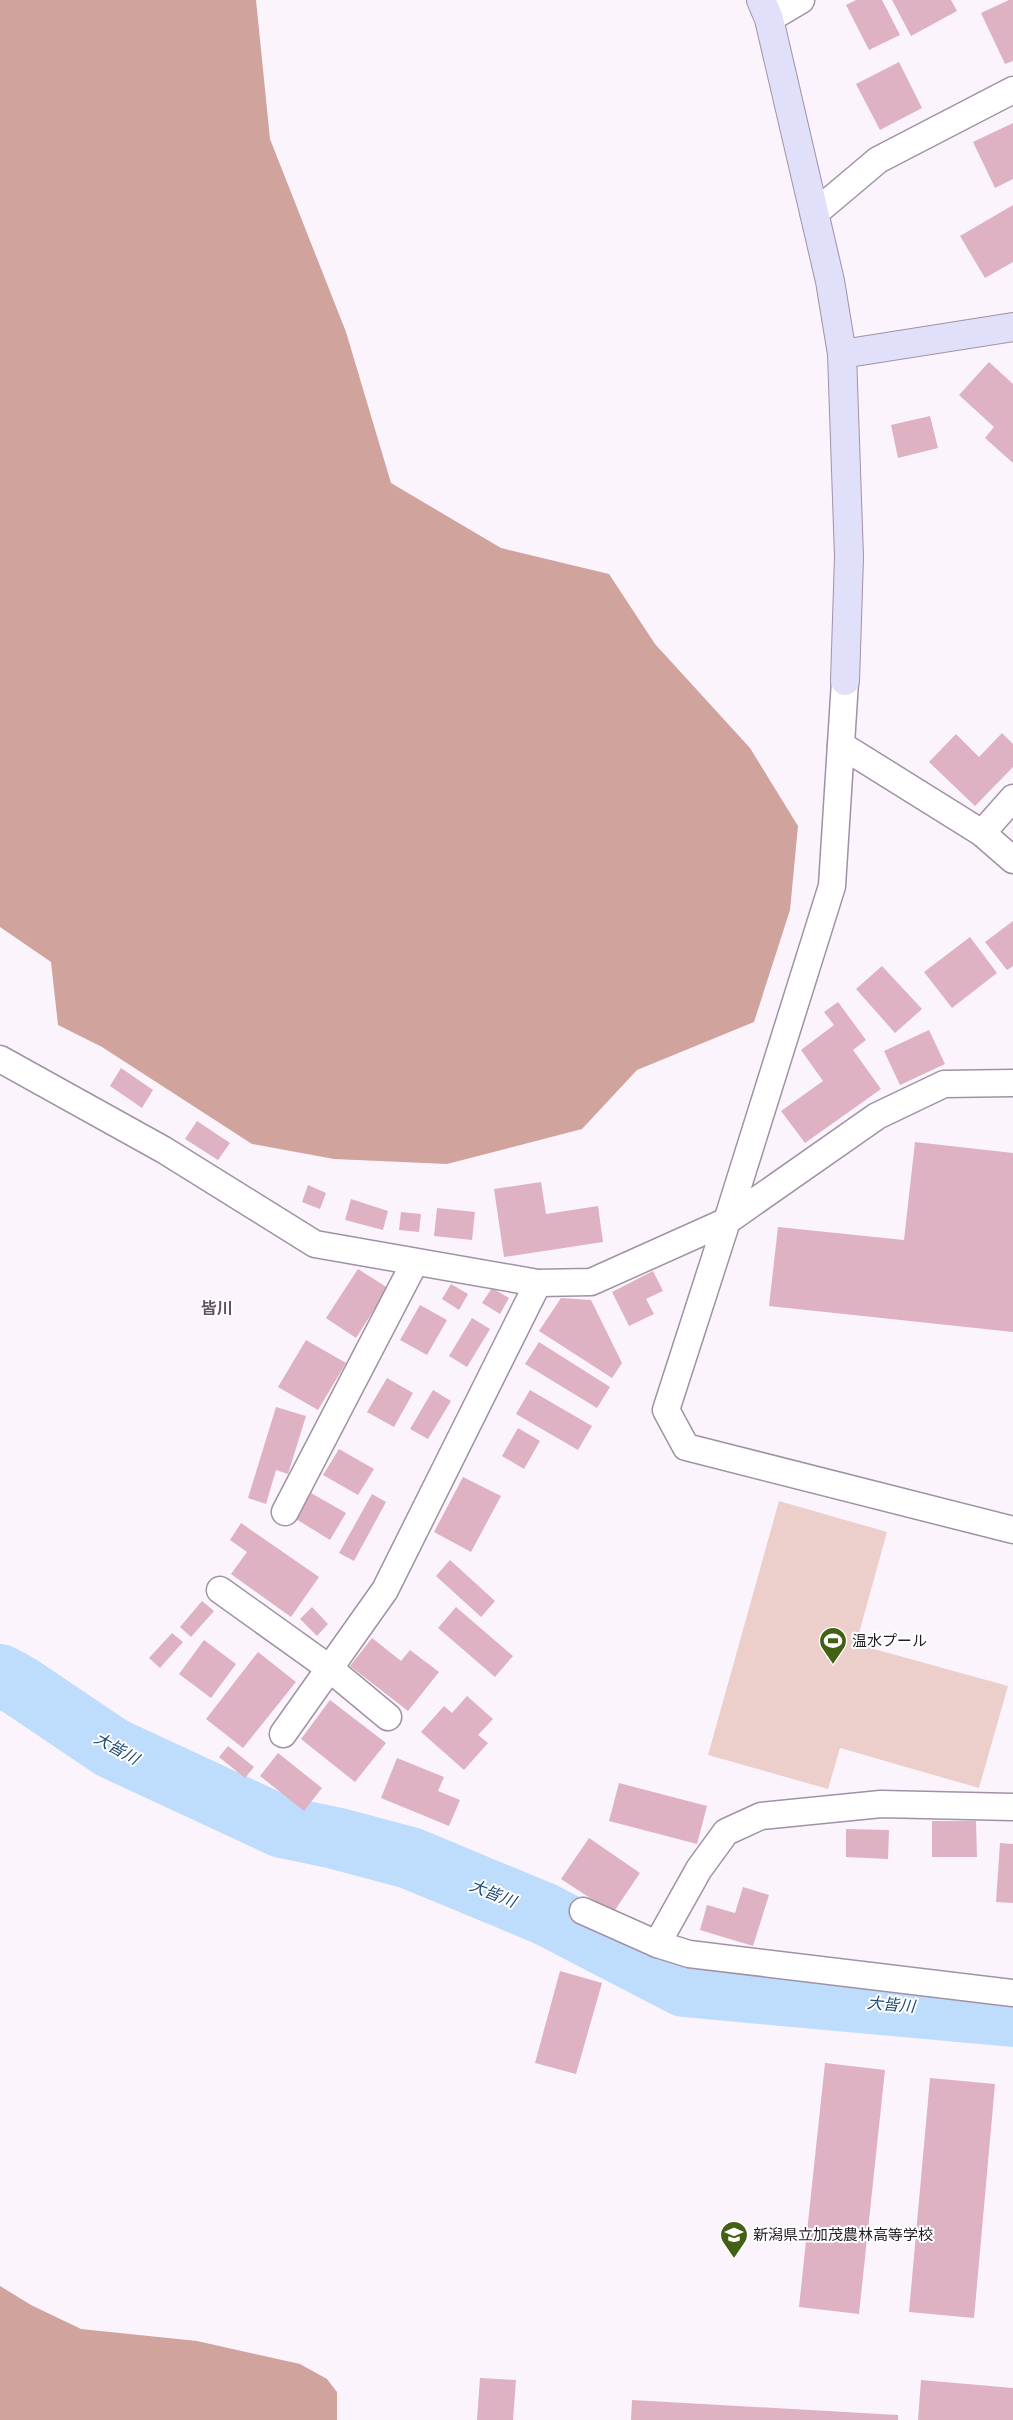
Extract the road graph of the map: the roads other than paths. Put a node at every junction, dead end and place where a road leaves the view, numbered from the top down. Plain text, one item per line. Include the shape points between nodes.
1 (801, 0) edge
2 (765, 9) edge
3 (1013, 90) edge
4 (814, 214) junction
5 (1013, 327) edge
6 (842, 354) junction
7 (845, 681) joint
8 (841, 745) junction
9 (1013, 798) edge
10 (982, 833) junction
11 (1013, 860) edge
12 (0, 1059) edge
13 (1013, 1083) edge
14 (727, 1221) junction
15 (415, 1262) junction
16 (538, 1283) junction
17 (285, 1512) dead end
18 (1013, 1530) edge
19 (220, 1590) dead end
20 (329, 1668) junction
21 (388, 1717) dead end
22 (283, 1734) dead end
23 (1013, 1808) edge
24 (583, 1910) dead end
25 (657, 1944) junction
26 (1013, 1993) edge

1 - 2 street
2 - 4 street
3 - 4 street via 878,160
4 - 6 street via 830,281
5 - 6 street
6 - 7 street via 849,556
7 - 8 street
8 - 10 street
8 - 14 street via 832,886
9 - 10 street
10 - 11 street
12 - 15 street via 164,1150 315,1244
13 - 14 street via 944,1084 877,1116
14 - 16 street via 592,1282
14 - 18 street via 666,1410 686,1446
15 - 16 street
15 - 17 street
16 - 20 street via 385,1590
19 - 20 street
20 - 21 street
20 - 22 street
23 - 25 street via 881,1804 761,1816 726,1832 699,1869
24 - 25 street
25 - 26 street via 689,1954

